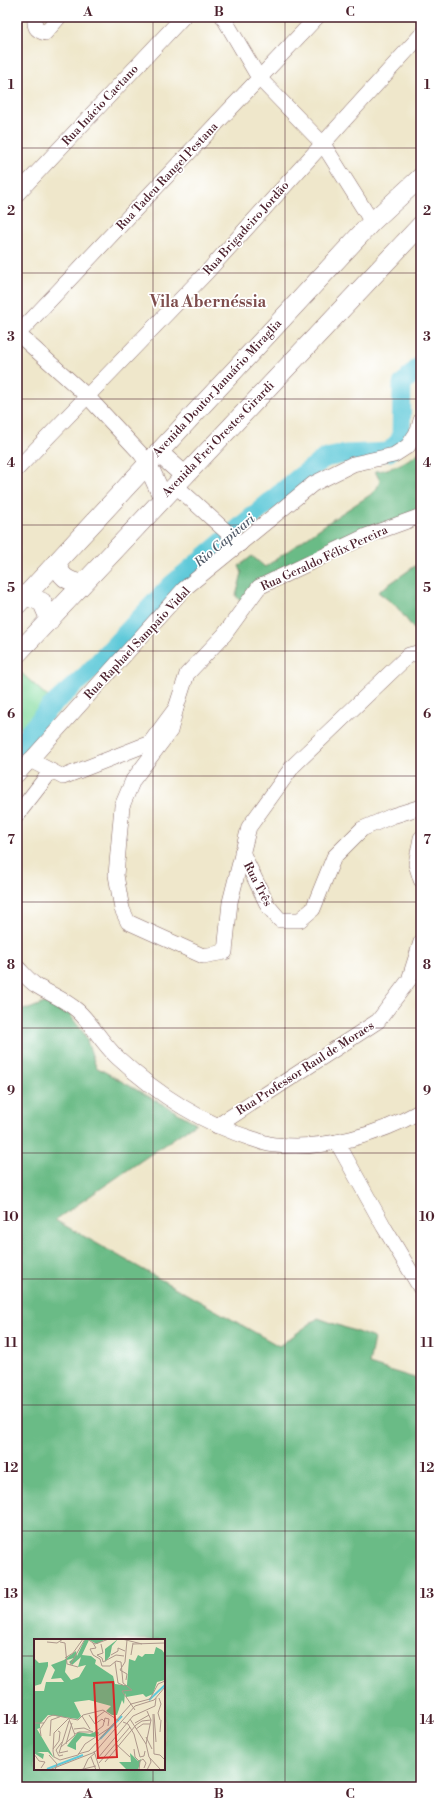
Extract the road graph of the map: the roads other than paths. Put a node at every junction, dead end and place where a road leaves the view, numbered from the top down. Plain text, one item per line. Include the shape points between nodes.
1 (34, 17) edge
2 (59, 17) edge
3 (183, 17) edge
4 (223, 17) edge
5 (317, 17) edge
6 (421, 35) edge
7 (259, 78) junction
8 (323, 144) junction
9 (421, 177) edge
10 (17, 194) edge
11 (372, 222) junction
12 (421, 225) edge
13 (17, 334) edge
14 (87, 396) junction
15 (421, 420) edge
16 (152, 458) junction
17 (17, 469) edge
18 (174, 486) junction
19 (421, 516) edge
20 (239, 543) junction
21 (57, 562) junction
22 (82, 584) junction
23 (21, 600) edge
24 (50, 620) junction
25 (421, 652) edge
26 (17, 654) edge
27 (176, 708) junction
28 (30, 760) junction
29 (51, 771) junction
30 (17, 775) edge
31 (421, 807) edge
32 (17, 815) edge
33 (421, 838) edge
34 (242, 852) junction
35 (421, 880) edge
36 (421, 942) edge
37 (17, 967) edge
38 (421, 1111) edge
39 (217, 1126) junction
40 (337, 1142) junction
41 (421, 1289) edge

1 - 2 street via 34,25 45,34
3 - 10 street, Rua Inácio Caetano
4 - 7 street
5 - 7 street, Rua Tadeu Rangel Pestana
6 - 8 street, Rua Brigadeiro Jordão
7 - 8 street
7 - 13 street, Rua Tadeu Rangel Pestana
8 - 11 street
8 - 14 street, Rua Brigadeiro Jordão via 206,272
9 - 11 main road, Avenida Doutor Januário Miraglia
11 - 16 main road, Avenida Doutor Januário Miraglia
12 - 18 main road, Avenida Frei Orestes Girardi
13 - 14 street
14 - 16 street via 141,454
14 - 17 street, Rua Brigadeiro Jordão
15 - 20 street, Rua Raphael Sampaio Vidal via 408,446 394,456 353,464 313,484
16 - 18 main road
16 - 18 main road
16 - 21 main road, Avenida Doutor Januário Miraglia
18 - 20 street
18 - 22 main road, Avenida Frei Orestes Girardi
19 - 27 street, Rua Geraldo Félix Pereira via 366,536 259,587 224,635 187,674
20 - 28 street, Rua Raphael Sampaio Vidal via 184,589
21 - 22 main road via 64,579
21 - 23 main road, Avenida Doutor Januário Miraglia
22 - 24 main road, Avenida Frei Orestes Girardi
23 - 24 main road via 42,602
24 - 26 main road, Avenida Frei Orestes Girardi
25 - 34 street, Rua Três via 409,655 293,766 248,827
27 - 29 street, Rua Geraldo Félix Pereira via 150,744 63,777
27 - 34 street via 170,731 133,780 122,806 116,874 122,909 128,922 203,956 225,952 230,902
28 - 29 street, Rua Geraldo Félix Pereira
28 - 30 street, Rua Raphael Sampaio Vidal
29 - 32 street
31 - 34 street, Rua Três via 362,829 334,857 313,909 300,920 280,920 268,906
33 - 35 street via 416,864
36 - 39 street, Rua Professor Raul de Moraes via 409,980 378,1020
37 - 39 street via 36,985 78,1011 105,1045 140,1076 189,1112
38 - 40 street via 403,1122
39 - 40 street via 275,1145
40 - 41 street

